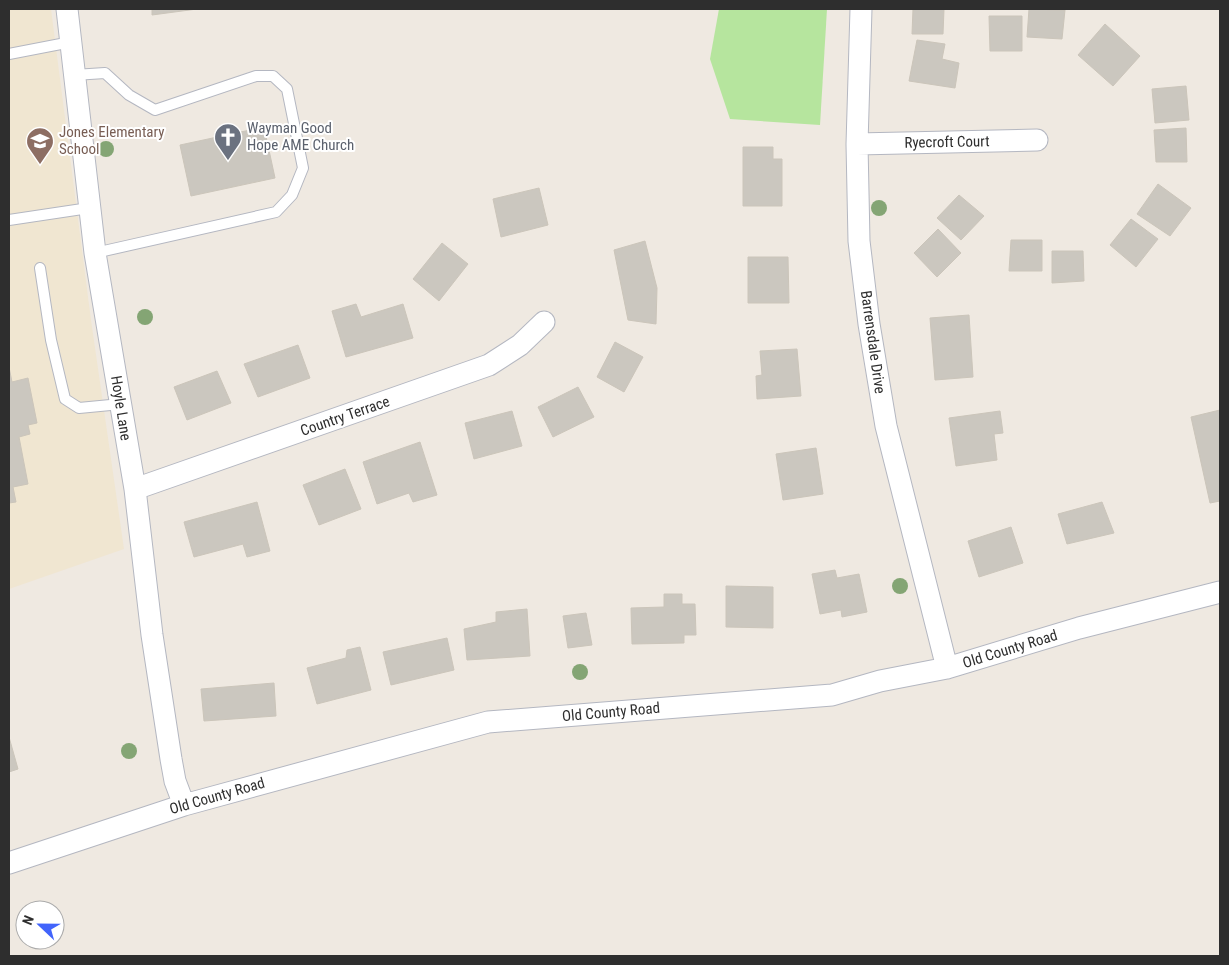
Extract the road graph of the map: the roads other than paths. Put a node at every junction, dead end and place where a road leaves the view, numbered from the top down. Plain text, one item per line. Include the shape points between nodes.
1 (67, 9) edge
2 (861, 9) edge
3 (71, 42) junction
4 (9, 54) edge
5 (74, 75) junction
6 (1037, 140) dead end
7 (856, 144) junction
8 (89, 208) junction
9 (9, 220) edge
10 (95, 253) junction
11 (40, 268) dead end
12 (544, 322) dead end
13 (121, 404) junction
14 (135, 489) junction
15 (1220, 592) edge
16 (947, 668) junction
17 (184, 805) junction
18 (9, 863) edge

1 - 3 street, Hoyle Lane
2 - 7 street, Barrensdale Drive
3 - 4 lane
3 - 5 street, Hoyle Lane
5 - 8 street, Hoyle Lane
5 - 10 lane via 105,73 129,95 155,110 256,76 273,76 287,89 303,168 292,196 276,212
6 - 7 street, Ryecroft Court
7 - 16 street, Barrensdale Drive via 860,241 869,324 886,426
8 - 9 lane
8 - 10 street, Hoyle Lane
10 - 13 street, Hoyle Lane
11 - 13 lane via 64,399 79,408
12 - 14 street, Country Terrace via 520,344 489,365
13 - 14 street, Hoyle Lane
14 - 17 street, Hoyle Lane via 171,759
15 - 16 street, Old County Road via 1079,628
16 - 17 street, Old County Road via 880,681 832,695 488,722
17 - 18 street, Old County Road

